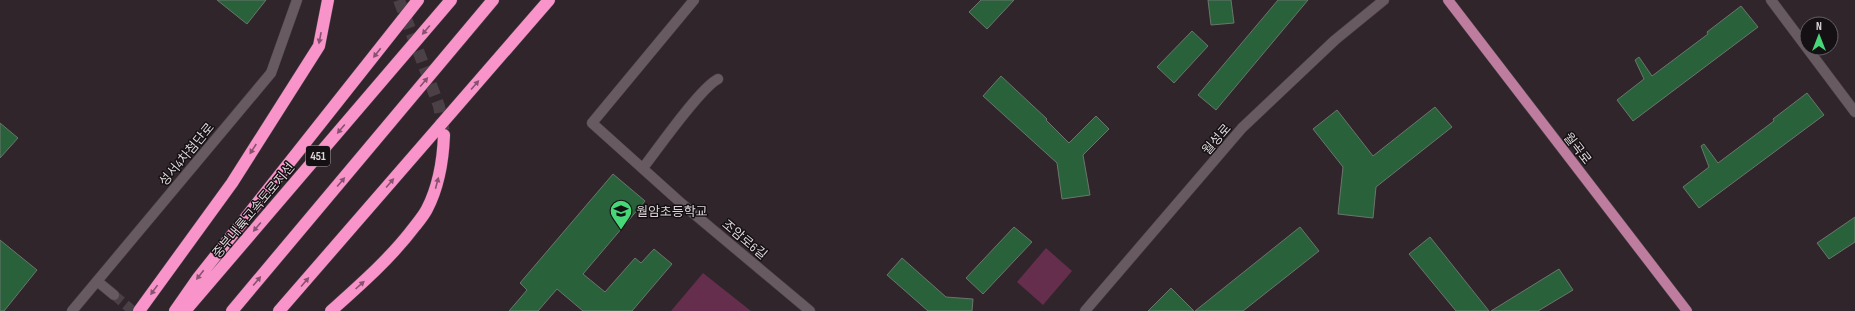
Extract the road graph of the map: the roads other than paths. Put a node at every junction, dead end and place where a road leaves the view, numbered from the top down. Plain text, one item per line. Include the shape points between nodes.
1 (297, 0) edge
2 (328, 0) edge
3 (418, 0) edge
4 (451, 0) edge
5 (493, 0) edge
6 (549, 0) edge
7 (694, 0) edge
8 (1384, 0) edge
9 (1448, 0) edge
10 (1771, 0) edge
11 (718, 79) dead end
12 (1855, 112) edge
13 (444, 135) tunnel mouth
14 (643, 168) junction
15 (97, 281) junction
16 (114, 295) tunnel mouth
17 (72, 311) edge
18 (139, 311) edge
19 (175, 311) edge
20 (185, 311) edge
21 (232, 311) edge
22 (279, 311) edge
23 (331, 311) edge
24 (810, 311) edge
25 (1085, 311) edge
26 (1687, 311) edge

1 - 15 street, 성서4차첨단로 via 271,73
2 -> 18 highway via 319,46 232,183
3 -> 19 highway via 198,278
4 -> 20 highway, 중부내륙고속도로지선 / 451
21 -> 5 highway, 451
22 -> 6 highway
7 - 14 street, 조암로6길 via 592,123
8 - 25 street, 월성로 via 1335,40 1242,128
9 - 26 main road, 월곡로
10 - 12 street
11 - 14 street via 712,82 690,107
23 -> 13 highway via 405,240 427,210 437,186 444,155
14 - 24 street, 조암로6길
15 - 16 street
15 - 17 street, 성서4차첨단로

